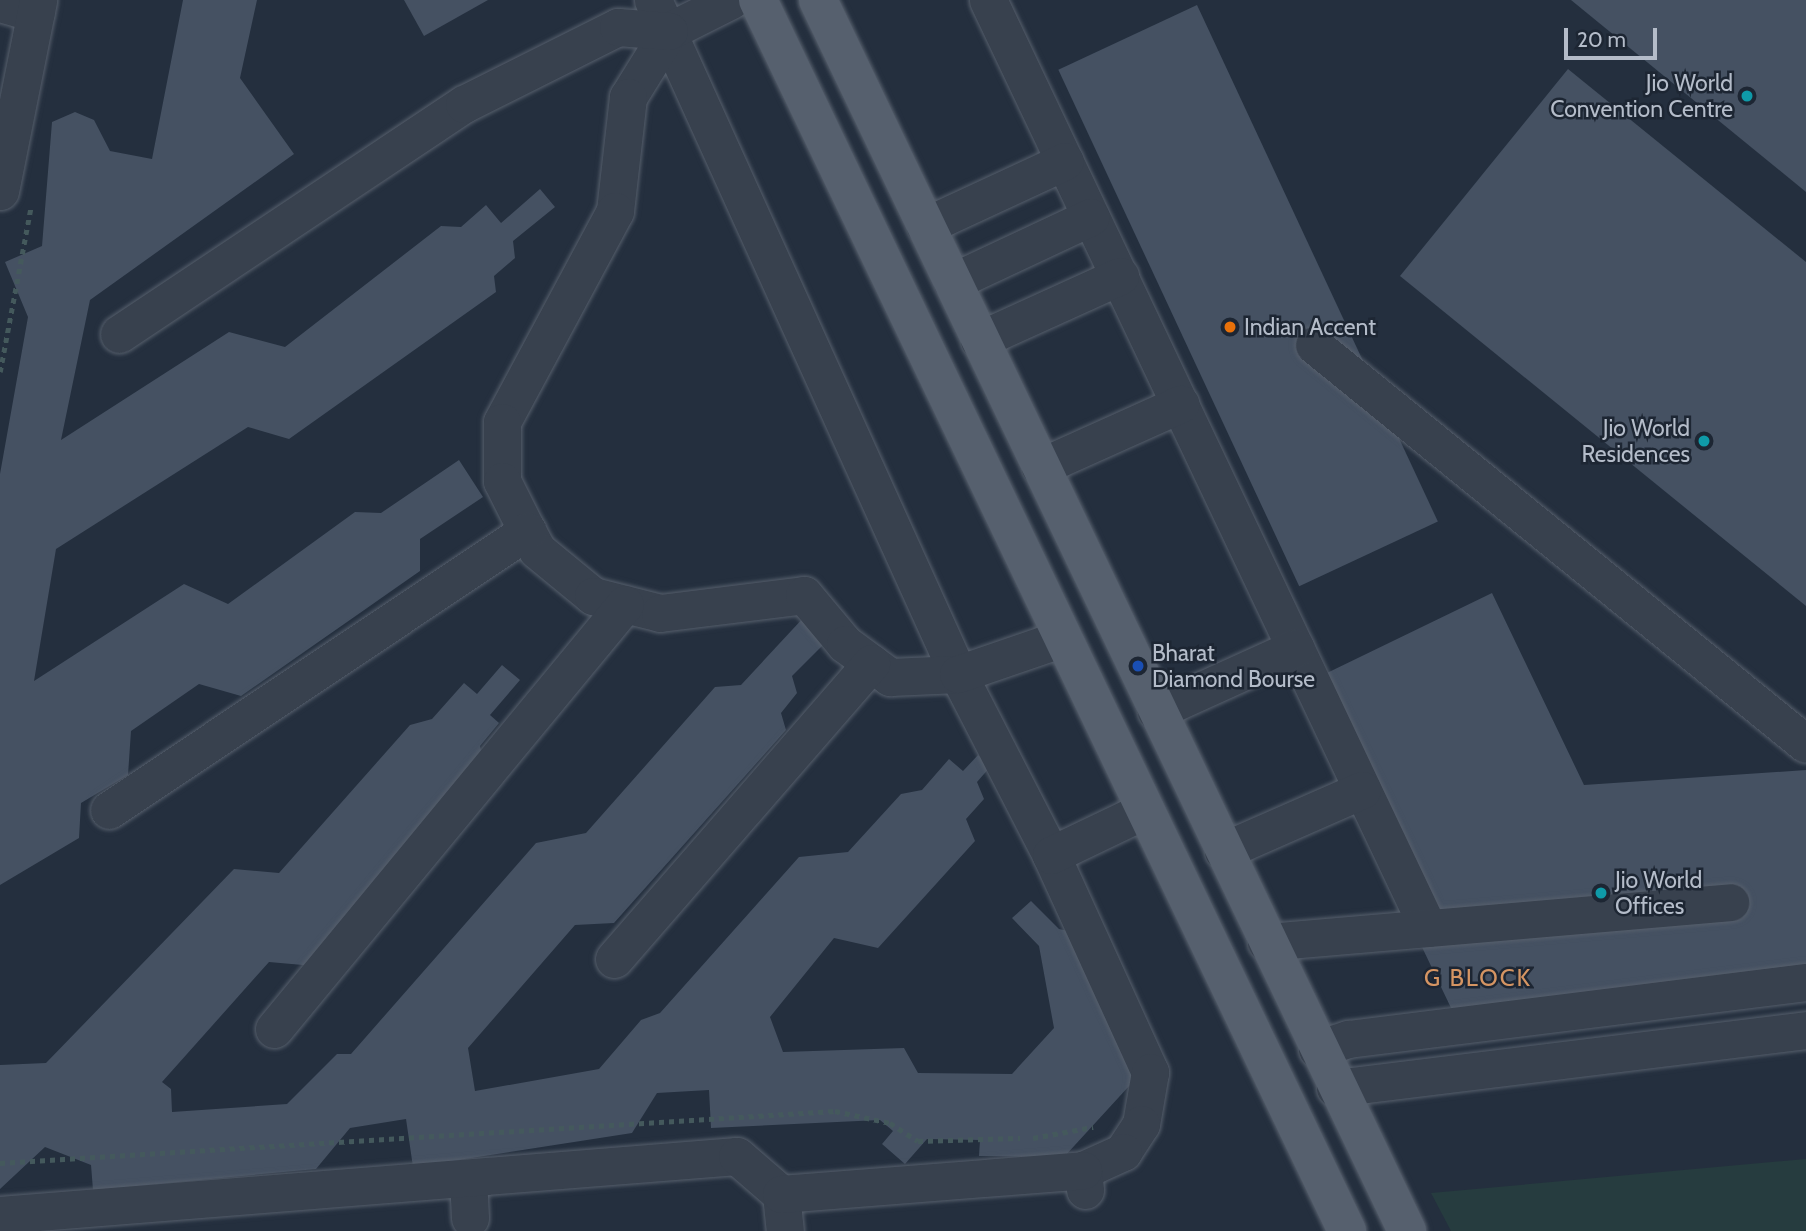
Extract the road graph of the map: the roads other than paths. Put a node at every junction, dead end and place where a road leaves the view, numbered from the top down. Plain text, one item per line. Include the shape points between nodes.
1 (731, 0) edge
2 (758, 0) edge
3 (818, 0) edge
4 (989, 0) edge
5 (0, 3) edge
6 (37, 6) edge
7 (662, 16) edge
8 (1065, 161) junction
9 (0, 191) edge
10 (1091, 217) junction
11 (925, 226) junction
12 (1119, 276) junction
13 (952, 282) junction
14 (119, 334) dead end
15 (979, 340) junction
16 (1314, 345) dead end
17 (1180, 404) junction
18 (1040, 467) junction
19 (527, 531) junction
20 (625, 604) junction
21 (1063, 638) junction
22 (1295, 648) junction
23 (871, 663) junction
24 (958, 674) junction
25 (1156, 711) junction
26 (1806, 744) edge
27 (1363, 790) junction
28 (109, 810) dead end
29 (1145, 810) junction
30 (1223, 851) junction
31 (1051, 855) junction
32 (1730, 902) dead end
33 (1428, 928) junction
34 (1266, 942) junction
35 (614, 959) dead end
36 (1806, 982) edge
37 (274, 1029) dead end
38 (1806, 1030) edge
39 (1317, 1049) junction
40 (1335, 1088) junction
41 (468, 1178) junction
42 (781, 1194) junction
43 (470, 1218) dead end
44 (101, 1219) edge
45 (2, 1220) edge
46 (785, 1231) edge
47 (1347, 1231) edge
48 (1406, 1231) edge

1 - 7 lane
2 - 21 main road
3 - 11 main road
4 - 8 lane
5 - 6 lane
6 - 9 lane
7 - 14 lane via 618,27 464,104
7 - 19 lane via 628,97 615,211 502,422 502,481
7 - 24 lane
8 - 10 lane
8 - 11 lane
10 - 12 lane
10 - 13 lane
11 - 13 main road
12 - 15 lane
12 - 17 lane
13 - 15 main road
15 - 18 main road
16 - 26 lane
17 - 18 lane
17 - 22 lane
18 - 25 main road
19 - 20 lane via 537,550 593,597
19 - 28 lane
20 - 23 lane via 660,613 804,595 845,644
20 - 37 lane
21 - 24 lane
21 - 29 main road
22 - 25 lane
22 - 27 lane
23 - 24 lane via 890,677
23 - 35 lane
24 - 31 lane
25 - 30 main road
27 - 30 lane
27 - 33 lane
29 - 31 lane
29 - 47 main road
30 - 34 main road
31 - 42 lane via 1150,1072 1141,1124 1123,1152 1084,1180
32 - 33 lane
33 - 34 lane
34 - 39 main road
36 - 39 lane via 1348,1039
38 - 40 lane
39 - 40 main road
40 - 48 main road
41 - 42 lane via 737,1156
41 - 43 lane
41 - 44 lane
42 - 46 lane
44 - 45 lane

